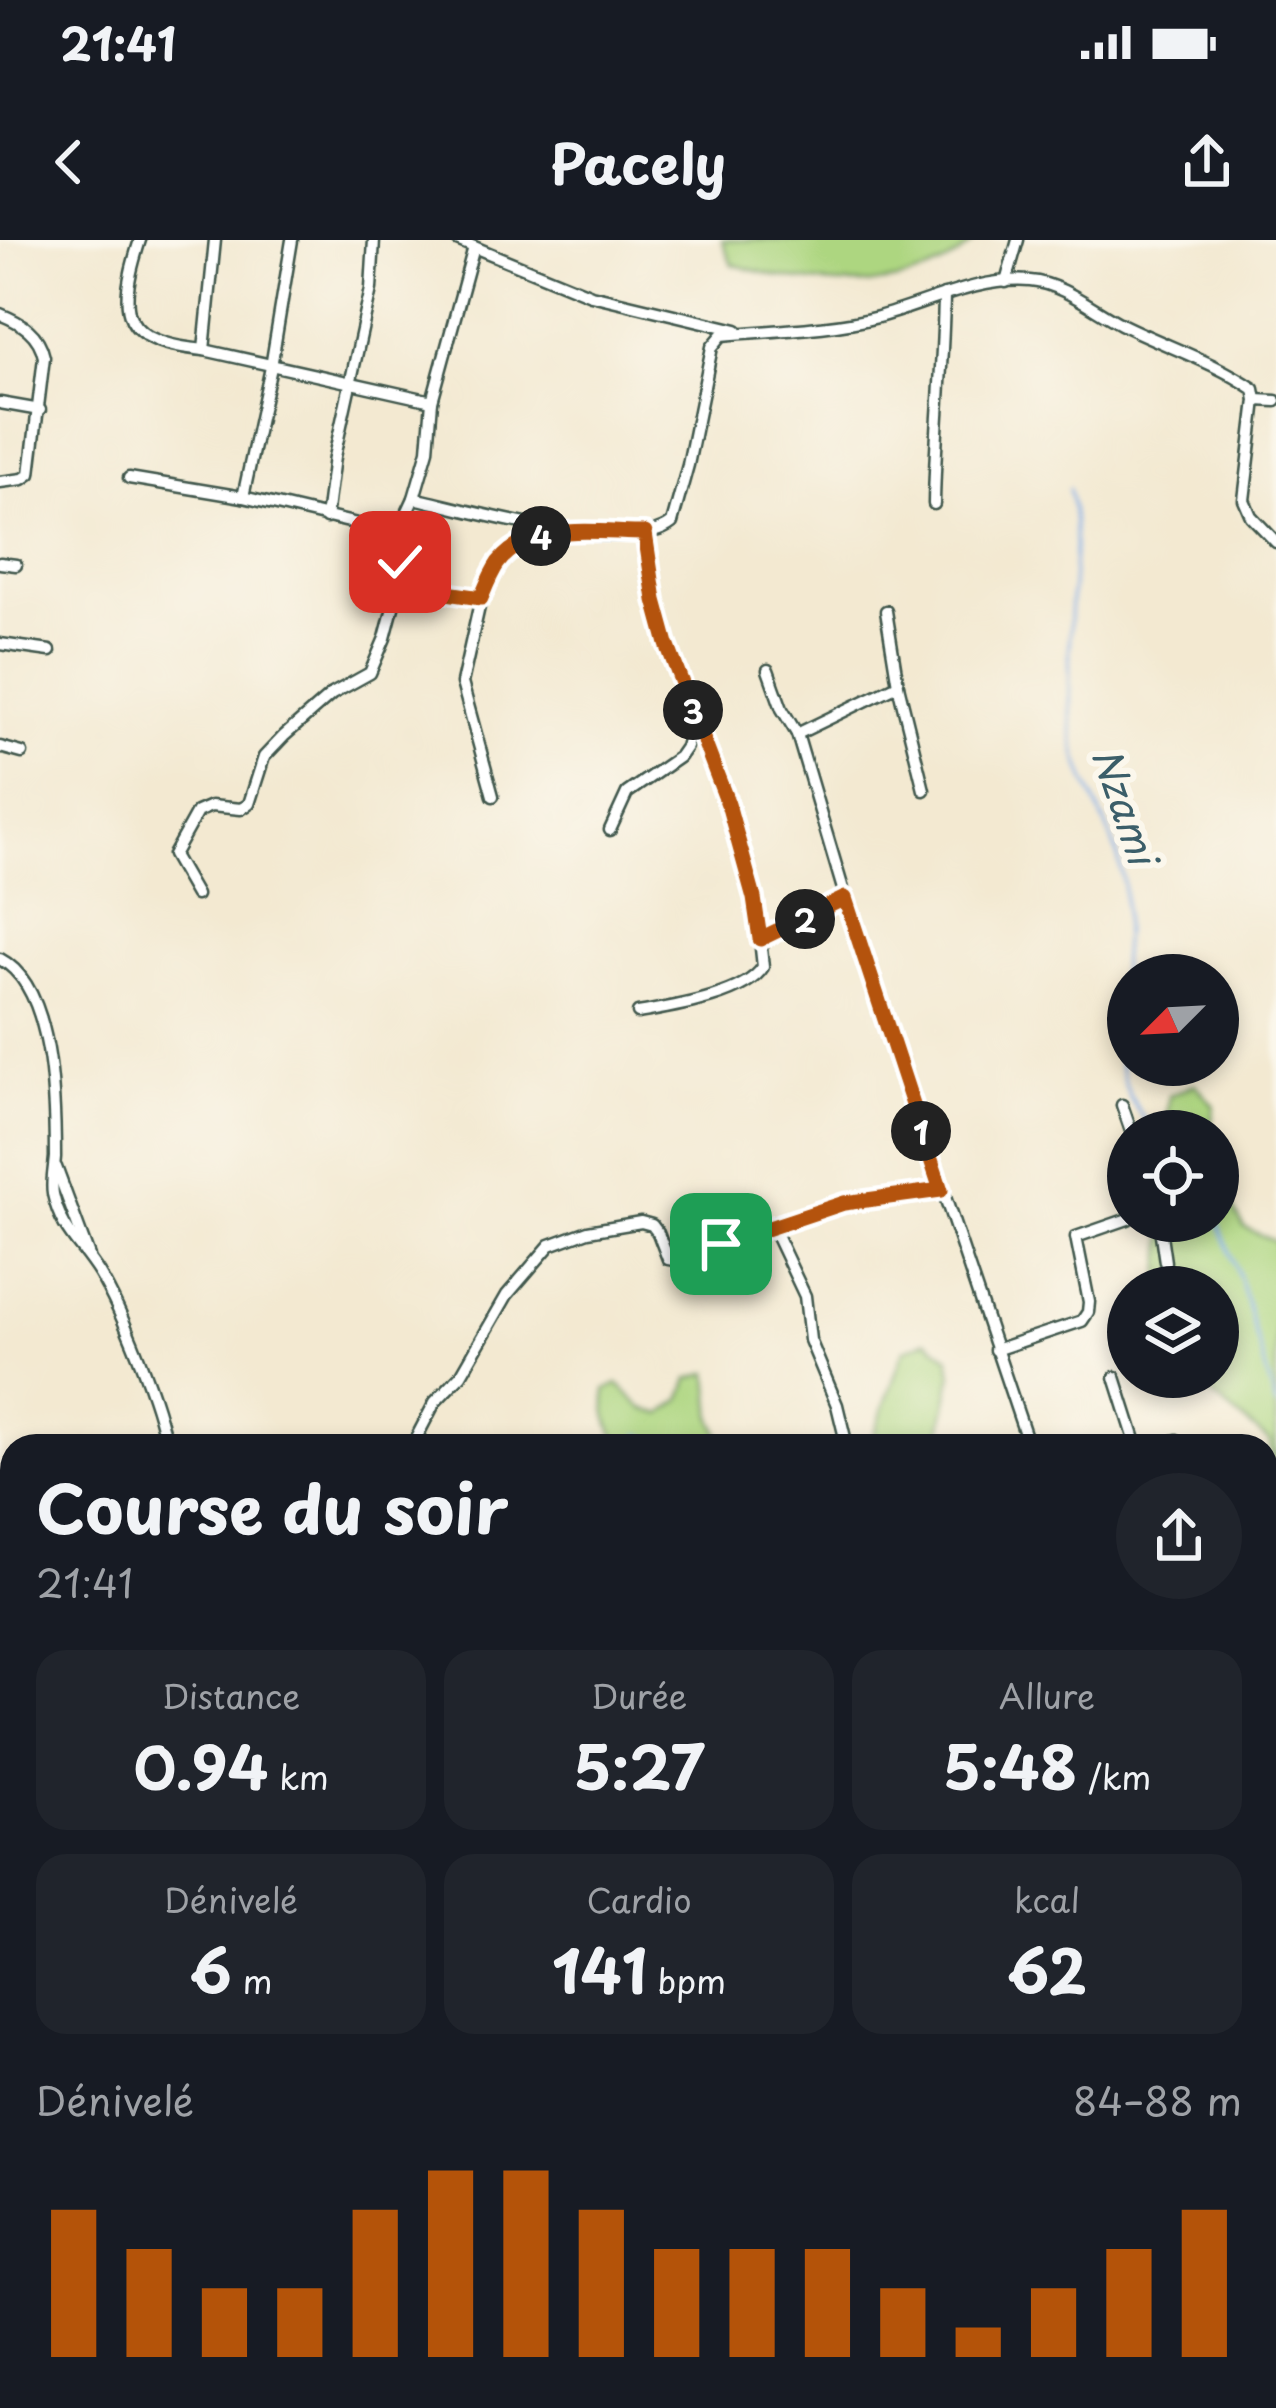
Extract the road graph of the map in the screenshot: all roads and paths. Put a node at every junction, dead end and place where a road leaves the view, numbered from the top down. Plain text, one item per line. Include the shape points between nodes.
1 (140, 240) edge
2 (215, 240) edge
3 (292, 240) edge
4 (374, 240) edge
5 (457, 240) edge
6 (1018, 240) edge
7 (474, 247) junction
8 (1006, 282) junction
9 (944, 296) junction
10 (0, 314) edge
11 (746, 332) junction
12 (203, 350) junction
13 (272, 368) junction
14 (352, 382) junction
15 (1256, 400) junction
16 (1276, 400) edge
17 (432, 401) junction
18 (0, 403) edge
19 (40, 410) junction
20 (128, 478) dead end
21 (0, 482) edge
22 (243, 497) junction
23 (414, 498) junction
24 (934, 504) dead end
25 (326, 518) junction
26 (551, 531) junction
27 (645, 533) junction
28 (404, 535) junction
29 (1276, 542) edge
30 (0, 563) edge
31 (16, 565) dead end
32 (399, 586) junction
33 (481, 598) junction
34 (886, 611) dead end
35 (0, 644) edge
36 (50, 651) dead end
37 (768, 670) dead end
38 (898, 685) junction
39 (687, 694) junction
40 (797, 734) junction
41 (0, 747) edge
42 (22, 753) dead end
43 (924, 790) dead end
44 (494, 796) dead end
45 (610, 830) dead end
46 (196, 895) dead end
47 (845, 898) junction
48 (760, 939) junction
49 (0, 959) edge
50 (638, 1013) dead end
51 (1122, 1105) dead end
52 (1124, 1110) edge
53 (941, 1190) junction
54 (778, 1225) junction
55 (1107, 1226) edge
56 (1163, 1242) edge
57 (1166, 1262) dead end
58 (995, 1350) junction
59 (1122, 1398) edge
60 (162, 1434) edge
61 (418, 1434) edge
62 (844, 1434) edge
63 (1025, 1434) edge
64 (1133, 1434) edge

1 - 12 street via 127,298 134,323 144,338
2 - 12 street
3 - 13 street
4 - 14 street
5 - 7 street
6 - 8 street
7 - 11 street via 591,295
7 - 17 street
8 - 9 street
8 - 15 street via 1044,282 1218,368 1251,387
9 - 11 street via 876,318
9 - 24 street
10 - 19 street via 41,343
11 - 27 street via 722,335 712,347 672,523
12 - 13 street
13 - 14 street
13 - 22 street
14 - 17 street
14 - 25 street
15 - 16 street
15 - 29 street via 1244,500
17 - 23 street
18 - 19 street
19 - 21 street via 30,474
20 - 22 street
22 - 25 street
23 - 26 street
23 - 28 street
25 - 28 street
26 - 27 street
26 - 33 street via 506,555
27 - 39 street via 655,600
28 - 32 street
30 - 31 street
32 - 33 street
32 - 46 street via 370,673 332,694 264,757 249,804 197,812 173,855
33 - 44 street via 462,682
34 - 38 street
35 - 36 street
37 - 40 street
38 - 40 street
38 - 43 street
39 - 45 street via 686,747 627,793
39 - 48 street via 728,804
40 - 47 street
41 - 42 street
47 - 48 street
47 - 53 street
48 - 50 street via 764,967 754,979
49 - 60 street via 19,973 44,1032 59,1217 121,1316
51 - 52 street
53 - 54 street via 844,1203
53 - 58 street
54 - 61 street via 674,1261 652,1225 640,1222 550,1245 507,1295
54 - 62 street
55 - 58 street via 1076,1237 1089,1302 1082,1321
56 - 57 street
58 - 63 street
59 - 64 street

